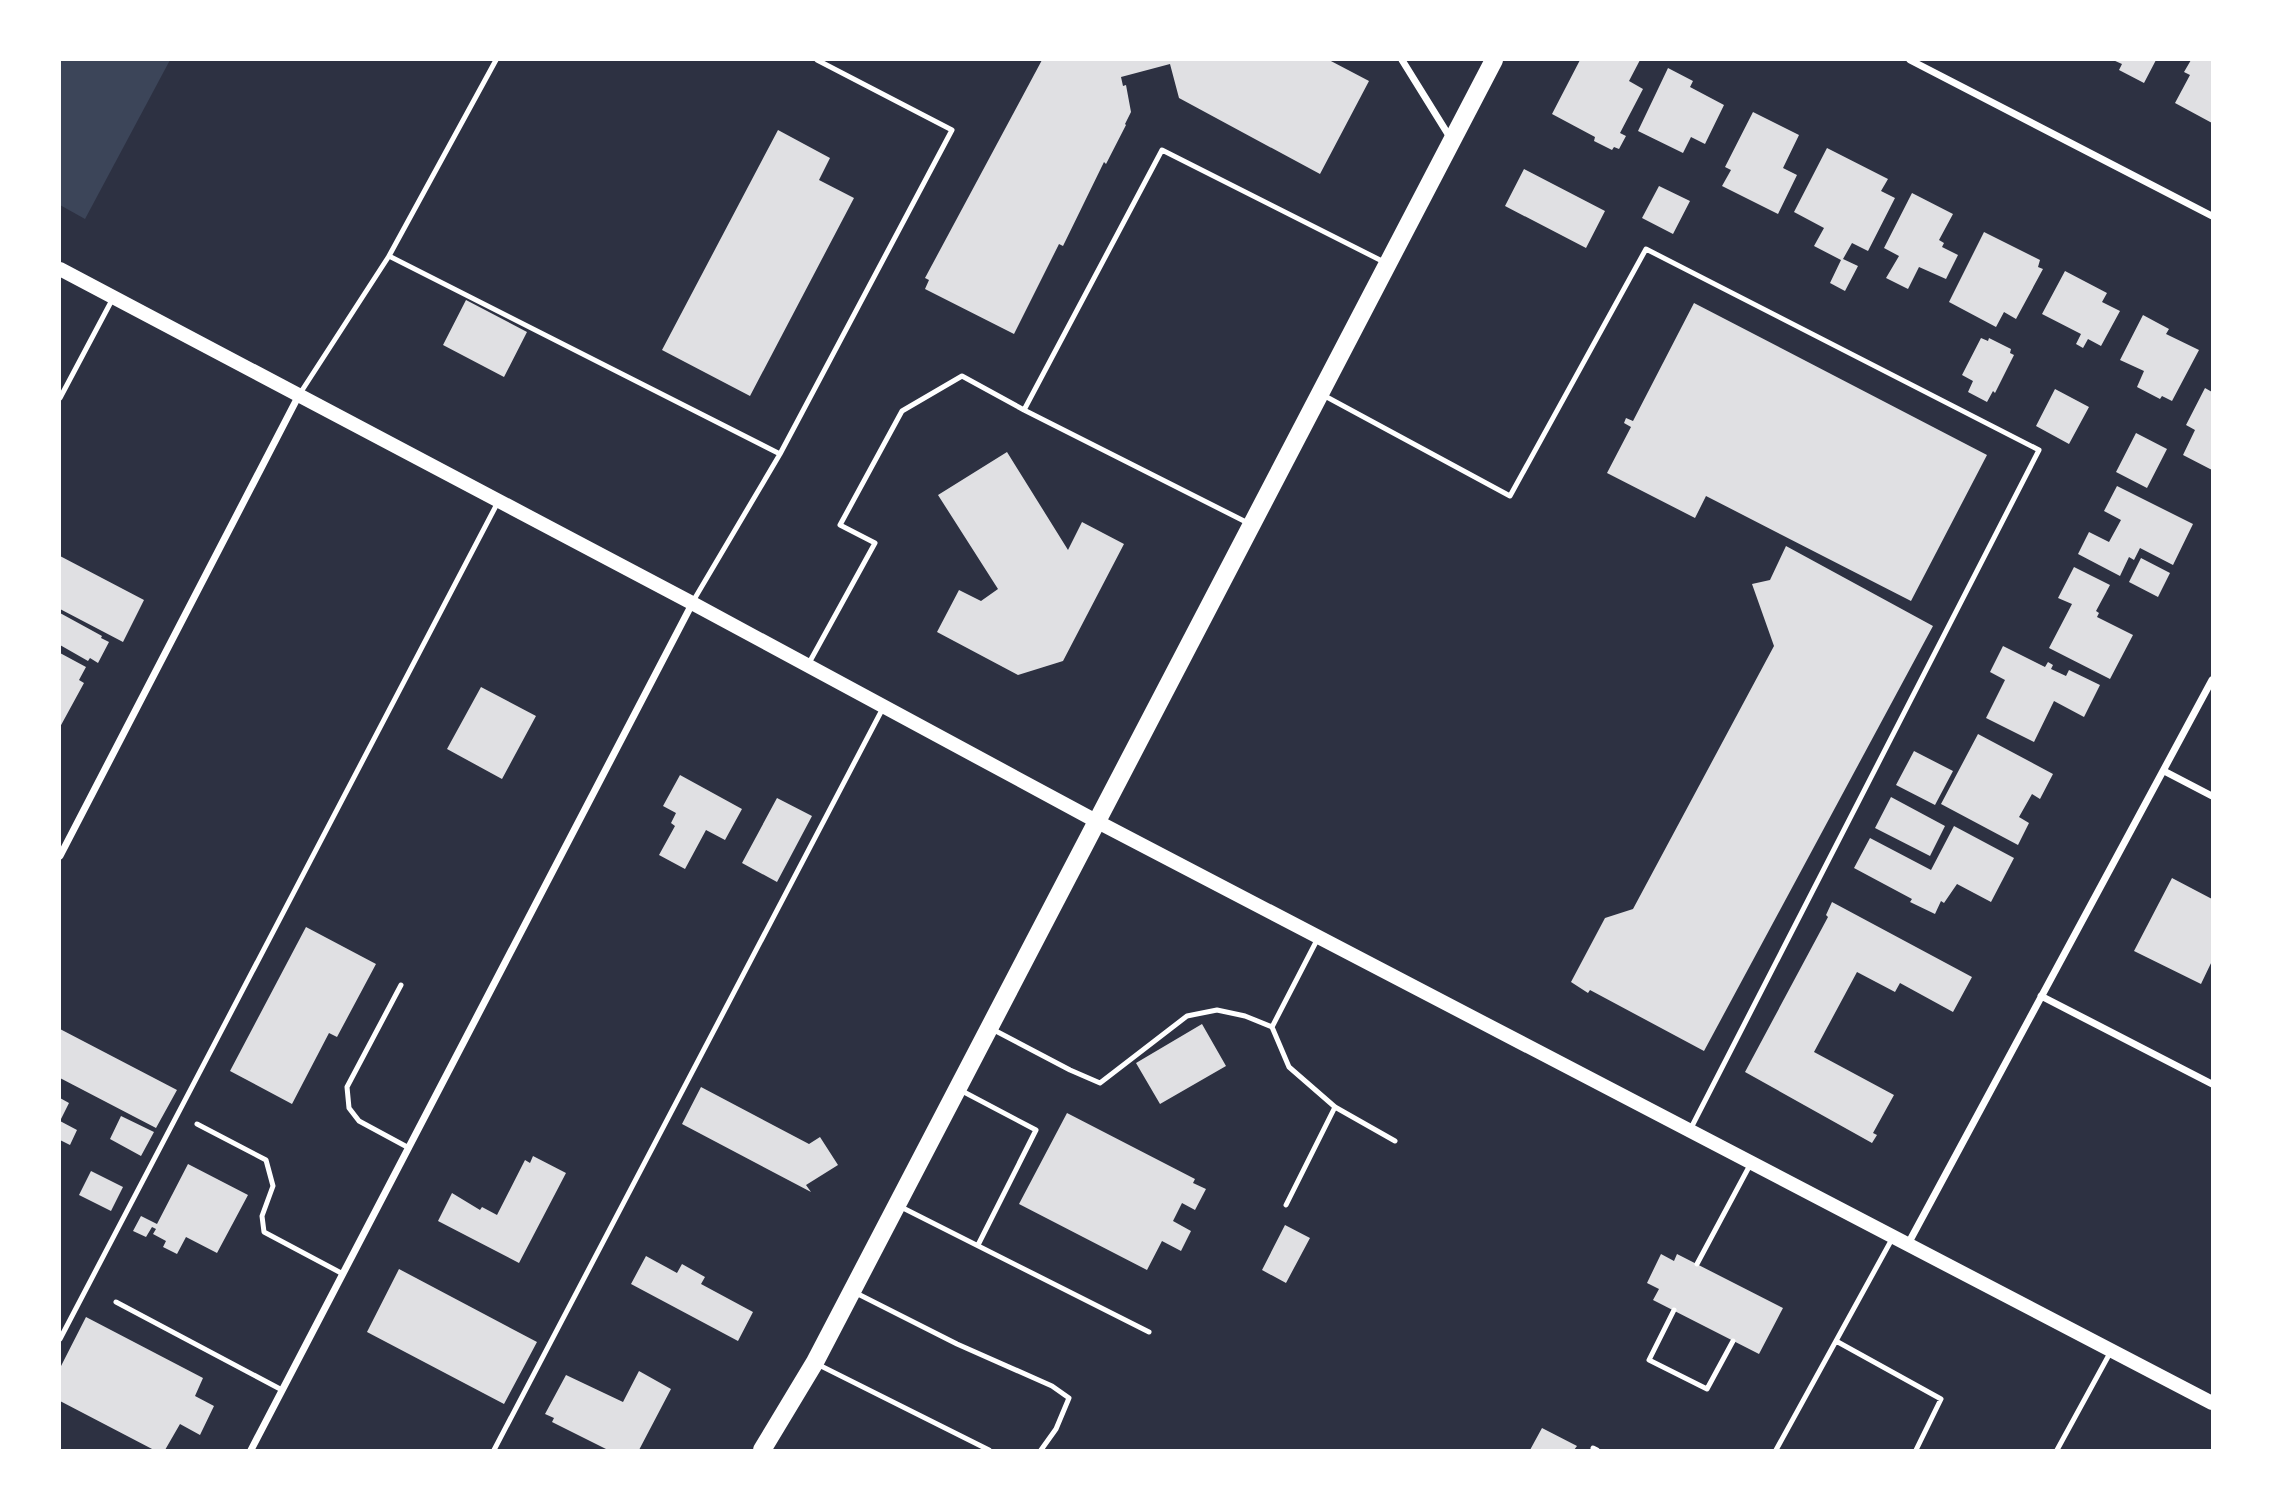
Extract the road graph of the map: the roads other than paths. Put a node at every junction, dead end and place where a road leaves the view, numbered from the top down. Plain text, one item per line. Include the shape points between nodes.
1 (496, 60) edge
2 (817, 60) edge
3 (1402, 60) edge
4 (1494, 60) edge
5 (1910, 60) edge
6 (1452, 140) junction
7 (2213, 216) edge
8 (389, 257) junction
9 (1387, 264) junction
10 (60, 268) edge
11 (114, 297) junction
12 (1319, 393) junction
13 (299, 395) junction
14 (60, 398) edge
15 (1024, 410) junction
16 (780, 454) junction
17 (499, 501) junction
18 (1251, 524) junction
19 (692, 603) junction
20 (808, 666) junction
21 (2213, 680) edge
22 (883, 708) junction
23 (2164, 771) junction
24 (2213, 796) edge
25 (1096, 821) junction
26 (60, 856) edge
27 (1319, 937) junction
28 (401, 985) dead end
29 (2041, 996) junction
30 (989, 1027) junction
31 (1272, 1027) junction
32 (2213, 1084) edge
33 (957, 1088) junction
34 (1335, 1107) junction
35 (197, 1124) dead end
36 (1689, 1130) junction
37 (1395, 1141) dead end
38 (408, 1148) junction
39 (1752, 1162) junction
40 (897, 1204) junction
41 (1286, 1205) dead end
42 (1894, 1236) junction
43 (1907, 1244) junction
44 (978, 1245) junction
45 (1697, 1264) dead end
46 (343, 1274) junction
47 (852, 1290) junction
48 (116, 1302) dead end
49 (1674, 1310) dead end
50 (1149, 1332) dead end
51 (60, 1339) edge
52 (1733, 1341) dead end
53 (1836, 1341) junction
54 (2112, 1350) junction
55 (815, 1363) junction
56 (282, 1390) junction
57 (2213, 1403) edge
58 (251, 1451) edge
59 (494, 1451) edge
60 (762, 1451) edge
61 (989, 1451) edge
62 (1041, 1451) edge
63 (1776, 1451) edge
64 (1916, 1451) edge
65 (2057, 1451) edge

1 - 8 lane
2 - 16 lane via 952,130
3 - 6 street
4 - 6 main road
5 - 7 street
6 - 9 main road
8 - 13 lane
8 - 16 lane
9 - 12 main road
9 - 15 lane via 1162,150
10 - 11 main road
11 - 13 main road
11 - 14 lane
12 - 18 main road
12 - 36 lane via 1510,496 1646,249 2039,450
13 - 17 main road
13 - 26 street
15 - 18 lane
15 - 20 lane via 962,376 902,411 839,525 875,544
16 - 19 lane
17 - 19 main road
17 - 51 lane
18 - 25 main road
19 - 20 main road
19 - 38 street
20 - 22 main road
21 - 23 street
22 - 25 main road
22 - 59 lane
23 - 24 street
23 - 29 street
25 - 27 main road
25 - 30 main road
27 - 31 lane
27 - 36 main road
28 - 38 lane via 347,1087 349,1108 359,1121
29 - 32 street
29 - 43 street
30 - 31 lane via 1100,1083 1187,1016 1217,1010
30 - 33 main road
31 - 34 lane via 1289,1067
33 - 40 main road
33 - 44 lane via 1036,1130
34 - 37 lane
34 - 41 lane
35 - 46 lane via 266,1160 273,1186 262,1216 264,1232
36 - 39 main road
38 - 46 street
39 - 42 main road
39 - 45 lane
40 - 44 lane
40 - 47 main road
42 - 43 main road
42 - 53 lane
43 - 54 main road
44 - 50 lane
46 - 56 street
47 - 55 main road
47 - 62 lane via 1069,1398
48 - 56 lane
49 - 52 lane via 1648,1360 1707,1390
53 - 63 lane
53 - 64 lane via 1941,1399
54 - 57 main road
54 - 65 lane
55 - 60 main road
55 - 61 lane
56 - 58 street

